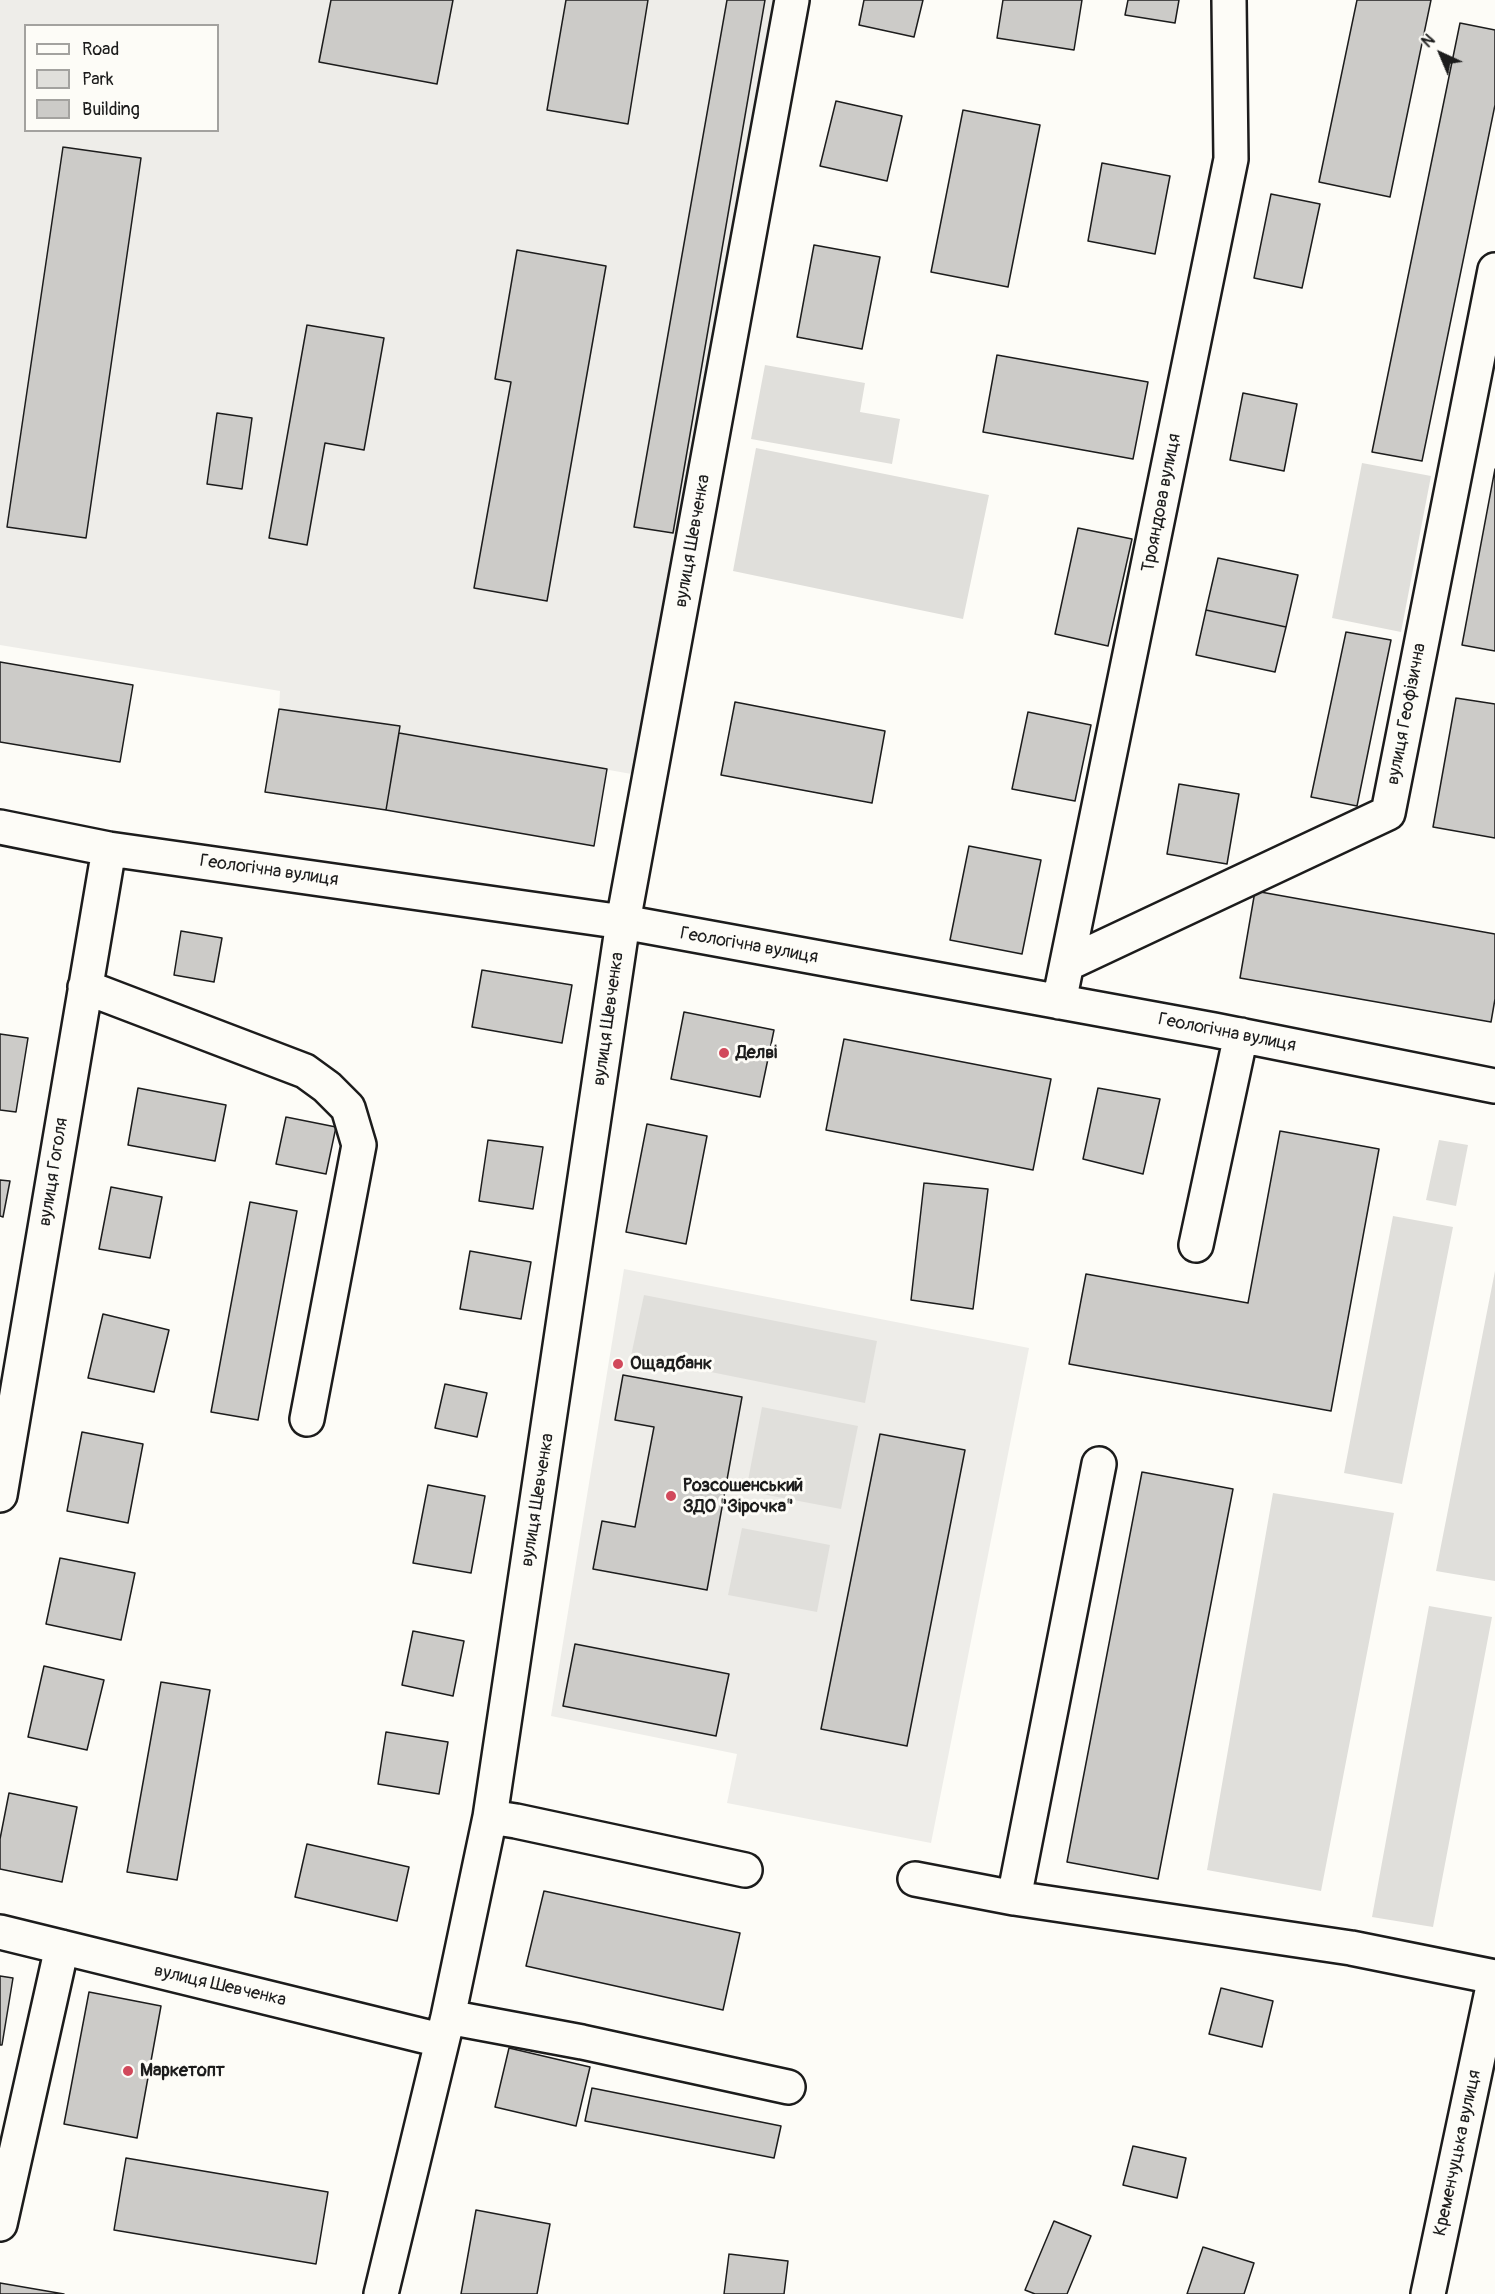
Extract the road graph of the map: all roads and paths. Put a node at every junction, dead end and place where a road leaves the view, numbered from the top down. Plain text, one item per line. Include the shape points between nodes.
1 (792, 0) edge
2 (1229, 0) edge
3 (1495, 270) edge
4 (0, 827) edge
5 (108, 849) junction
6 (623, 922) junction
7 (1069, 963) junction
8 (85, 987) junction
9 (1059, 1002) junction
10 (1241, 1035) junction
11 (1495, 1086) edge
12 (1196, 1245) dead end
13 (307, 1419) dead end
14 (1100, 1464) dead end
15 (0, 1495) edge
16 (490, 1817) junction
17 (745, 1870) dead end
18 (915, 1879) dead end
19 (1014, 1899) junction
20 (0, 1932) edge
21 (62, 1947) junction
22 (1495, 1977) edge
23 (444, 2029) junction
24 (788, 2087) dead end
25 (0, 2224) edge
26 (381, 2294) edge
27 (1428, 2294) edge

1 - 6 main road, вулиця Шевченка
2 - 7 main road, Трояндова вулиця via 1231,159
3 - 7 main road, вулиця Геофізична via 1388,813
4 - 5 main road, Геологічна вулиця
5 - 6 main road, Геологічна вулиця
5 - 8 main road, вулиця Гоголя
6 - 9 main road, Геологічна вулиця
6 - 16 main road, вулиця Шевченка
7 - 9 main road, Трояндова вулиця
8 - 13 main road via 305,1071 348,1108 359,1144
8 - 15 main road, вулиця Гоголя
9 - 10 main road, Геологічна вулиця
10 - 11 main road, Геологічна вулиця
10 - 12 main road
14 - 19 main road
16 - 17 main road
16 - 23 main road, вулиця Шевченка
18 - 19 main road
19 - 22 main road via 1352,1948
20 - 21 main road, вулиця Шевченка
21 - 23 main road, вулиця Шевченка
21 - 25 main road
22 - 27 main road, Кременчуцька вулиця
23 - 24 main road via 582,2042
23 - 26 main road, вулиця Шевченка

